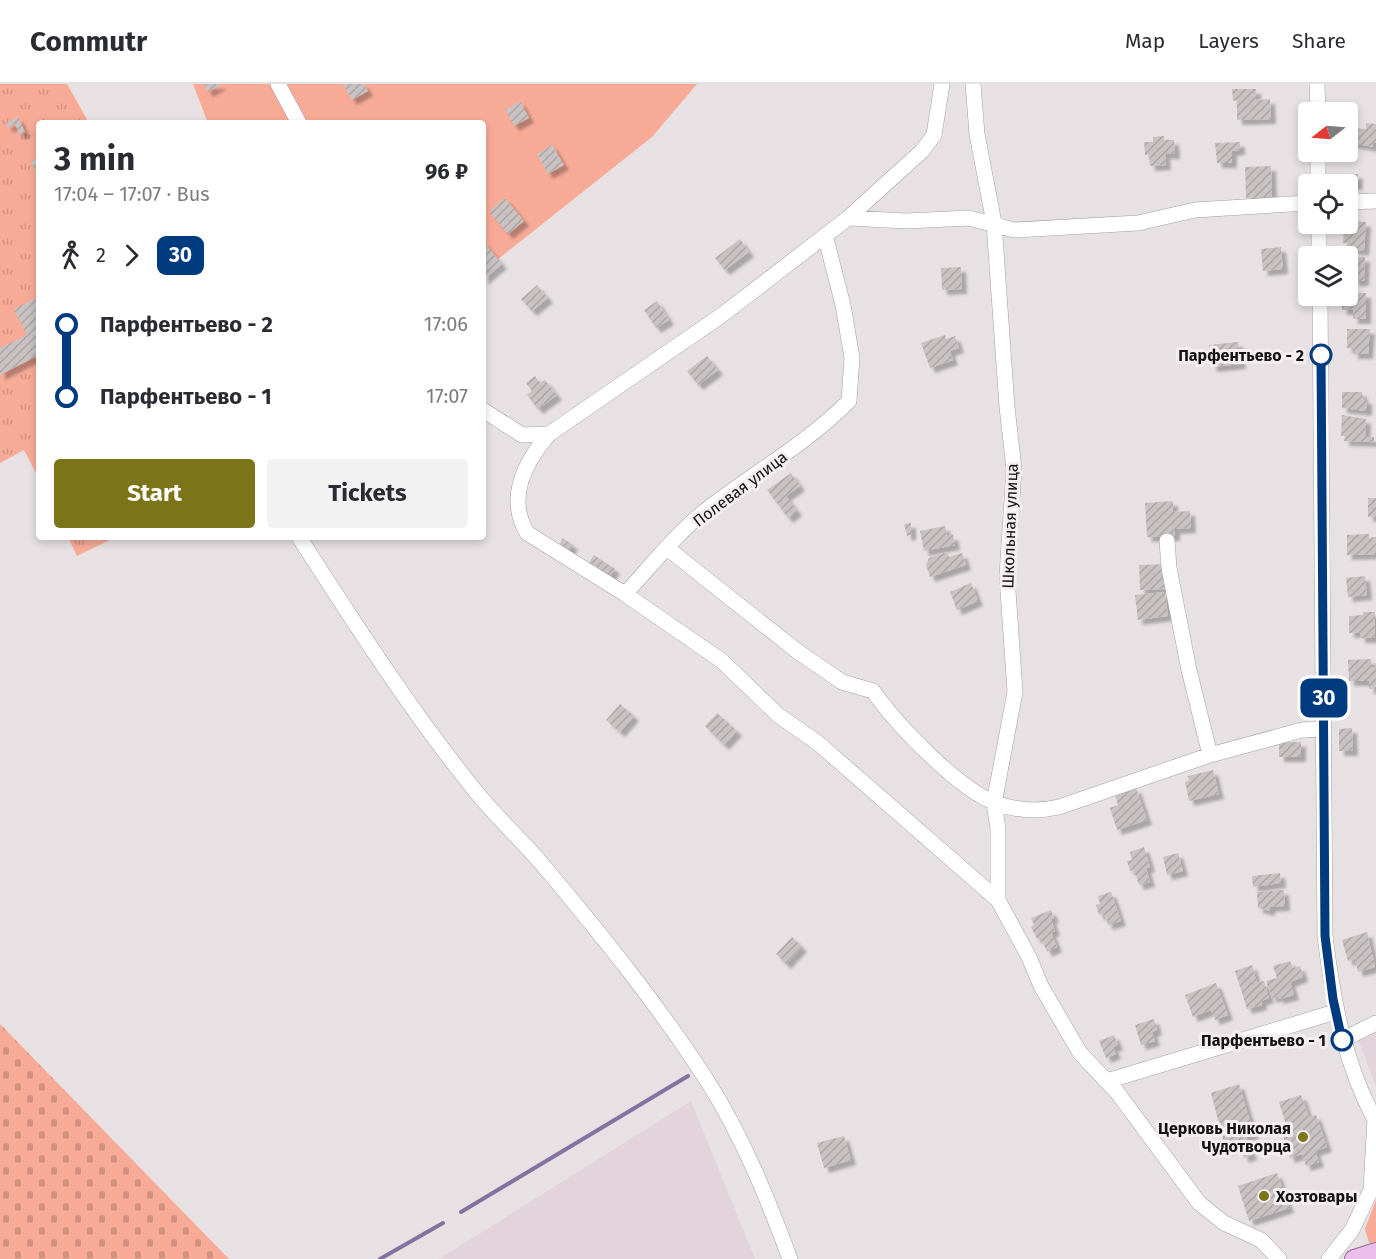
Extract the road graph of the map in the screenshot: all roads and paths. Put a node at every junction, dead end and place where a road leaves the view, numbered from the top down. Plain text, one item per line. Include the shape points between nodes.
1 (278, 84) edge
2 (942, 84) edge
3 (972, 84) edge
4 (1317, 84) edge
5 (1318, 102) edge
6 (297, 120) edge
7 (1376, 201) edge
8 (1358, 202) edge
9 (1298, 204) edge
10 (848, 218) junction
11 (994, 223) junction
12 (825, 235) junction
13 (1320, 306) edge
14 (486, 413) edge
15 (549, 434) junction
16 (301, 540) edge
17 (1167, 541) dead end
18 (667, 548) junction
19 (626, 594) junction
20 (1324, 729) junction
21 (1210, 755) junction
22 (994, 803) junction
23 (998, 900) junction
24 (1335, 1012) junction
25 (1376, 1023) edge
26 (1342, 1040) junction
27 (1107, 1081) junction
28 (1375, 1120) edge
29 (1376, 1252) edge
30 (790, 1259) edge
31 (1279, 1259) edge
32 (1329, 1259) edge
33 (1354, 1259) edge

1 - 6 street
2 - 10 street via 934,135 922,151
3 - 11 street, Школьная улица
4 - 5 street
7 - 8 street
9 - 11 street via 1195,210 1138,223 1014,230
10 - 11 street via 969,218
10 - 12 street
11 - 22 street, Школьная улица via 1014,469 1007,576 1015,692
12 - 15 street via 722,315
12 - 18 street, Полевая улица via 852,358 849,401 785,455 705,511
13 - 20 street
14 - 15 street via 522,435
15 - 19 street via 521,476 519,519 527,533
16 - 30 street via 444,751 479,796 546,868 658,1010 706,1080 745,1148
17 - 21 street via 1189,670
18 - 19 street, Полевая улица
18 - 22 street via 842,682 873,691 889,714 942,764
19 - 23 street, Школьная улица via 722,661 778,715 818,742
20 - 21 street via 1302,730
20 - 24 street via 1325,936
21 - 22 street via 1042,811
22 - 23 street, Школьная улица
23 - 27 street, Школьная улица via 1080,1053
24 - 26 street
24 - 27 street
25 - 26 street
26 - 28 street
27 - 31 street, Школьная улица via 1199,1203 1224,1223 1261,1240
28 - 32 street via 1371,1190 1352,1230
29 - 33 main road

